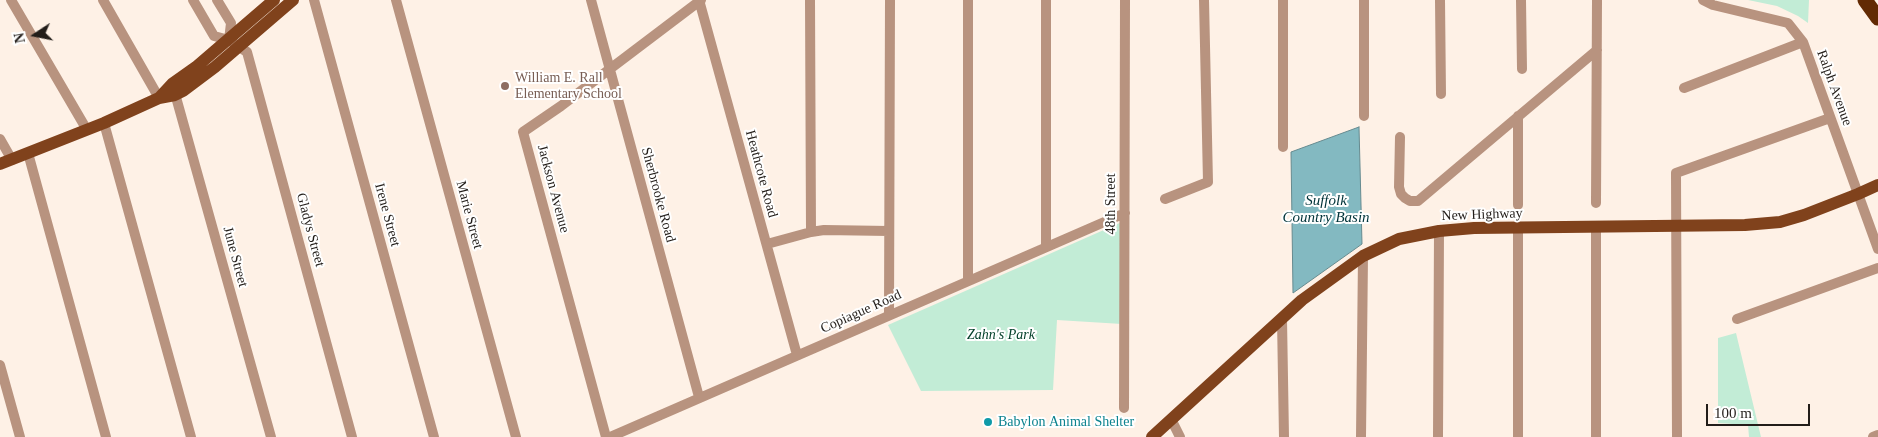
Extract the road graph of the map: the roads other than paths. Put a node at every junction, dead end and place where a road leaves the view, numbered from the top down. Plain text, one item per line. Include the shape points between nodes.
1 (11, 0) edge
2 (103, 0) edge
3 (193, 0) edge
4 (217, 0) edge
5 (274, 0) edge
6 (293, 0) edge
7 (314, 0) edge
8 (396, 0) edge
9 (591, 0) edge
10 (700, 0) edge
11 (810, 0) edge
12 (890, 0) edge
13 (968, 0) edge
14 (1046, 0) edge
15 (1125, 0) edge
16 (1204, 0) edge
17 (1283, 0) edge
18 (1364, 0) edge
19 (1440, 0) edge
20 (1522, 0) edge
21 (1597, 0) edge
22 (1703, 0) edge
23 (1865, 0) edge
24 (1878, 18) edge
25 (1803, 42) junction
26 (234, 43) junction
27 (1597, 50) junction
28 (610, 69) junction
29 (1522, 69) dead end
30 (1684, 88) dead end
31 (174, 89) junction
32 (1441, 94) dead end
33 (159, 98) junction
34 (1364, 116) dead end
35 (1518, 116) junction
36 (1830, 118) junction
37 (104, 123) junction
38 (87, 130) junction
39 (1400, 137) dead end
40 (0, 139) edge
41 (1283, 147) dead end
42 (28, 153) junction
43 (6, 162) edge
44 (1878, 185) edge
45 (1858, 194) junction
46 (1165, 199) dead end
47 (1596, 203) dead end
48 (1518, 205) dead end
49 (1125, 213) junction
50 (1676, 225) junction
51 (1596, 226) junction
52 (1518, 228) junction
53 (889, 231) junction
54 (1438, 231) junction
55 (811, 232) junction
56 (767, 244) junction
57 (1046, 246) junction
58 (1878, 249) edge
59 (1363, 256) junction
60 (1878, 268) edge
61 (968, 281) junction
62 (889, 314) junction
63 (1282, 319) junction
64 (1737, 319) dead end
65 (797, 355) junction
66 (0, 365) edge
67 (699, 397) junction
68 (1124, 408) dead end
69 (1172, 420) junction
70 (1878, 435) edge
71 (20, 437) edge
72 (106, 437) edge
73 (191, 437) edge
74 (271, 437) edge
75 (352, 437) edge
76 (434, 437) edge
77 (516, 437) edge
78 (608, 437) edge
79 (1152, 437) edge
80 (1180, 437) edge
81 (1284, 437) edge
82 (1361, 437) edge
83 (1438, 437) edge
84 (1518, 437) edge
85 (1596, 437) edge
86 (1677, 437) edge
87 (1873, 437) edge

1 - 38 street
2 - 33 street
3 - 26 street via 214,36
4 - 26 street via 231,23
5 - 26 main road
6 - 26 main road
7 - 76 street, Irene Street
8 - 77 street, Marie Street
9 - 28 street, Sherbrooke Road
10 - 28 street, Jackson Avenue
10 - 56 street, Heathcote Road
11 - 55 street
12 - 53 street
13 - 61 street
14 - 57 street
15 - 49 street, 48th Street
16 - 46 street via 1208,182
17 - 41 street
18 - 34 street
19 - 32 street
20 - 29 street
21 - 27 street
22 - 25 street, Ralph Avenue via 1788,23
23 - 24 highway
25 - 30 street
25 - 36 street, Ralph Avenue
26 - 31 main road via 196,82
26 - 75 street, Gladys Street via 247,54
27 - 35 street
27 - 47 street
28 - 67 street, Sherbrooke Road
28 - 78 street, Jackson Avenue via 523,132
31 - 33 main road
31 - 74 street, June Street
33 - 37 main road
35 - 39 street via 1418,201 1405,198 1399,187
35 - 48 street
36 - 45 street, Ralph Avenue
36 - 50 street via 1676,173
37 - 38 main road
37 - 73 street
38 - 42 main road
40 - 43 street
42 - 43 main road
42 - 72 street
44 - 45 main road, New Highway
45 - 50 main road, New Highway via 1780,222
45 - 58 street, Ralph Avenue
49 - 57 street, Copiague Road
49 - 68 street, 48th Street
50 - 51 main road, New Highway
50 - 86 street
51 - 52 main road, New Highway
51 - 85 street
52 - 54 main road, New Highway
52 - 84 street
53 - 55 street
53 - 62 street
54 - 59 main road, New Highway via 1399,239
54 - 83 street
55 - 56 street
56 - 65 street, Heathcote Road
57 - 61 street, Copiague Road
59 - 63 main road, New Highway via 1302,300
59 - 82 street
60 - 64 street
61 - 62 street, Copiague Road
62 - 65 street, Copiague Road
63 - 69 main road, New Highway
63 - 81 street
65 - 67 street, Copiague Road
66 - 71 street
67 - 78 street, Copiague Road
69 - 79 main road, New Highway
69 - 80 street
70 - 87 street

